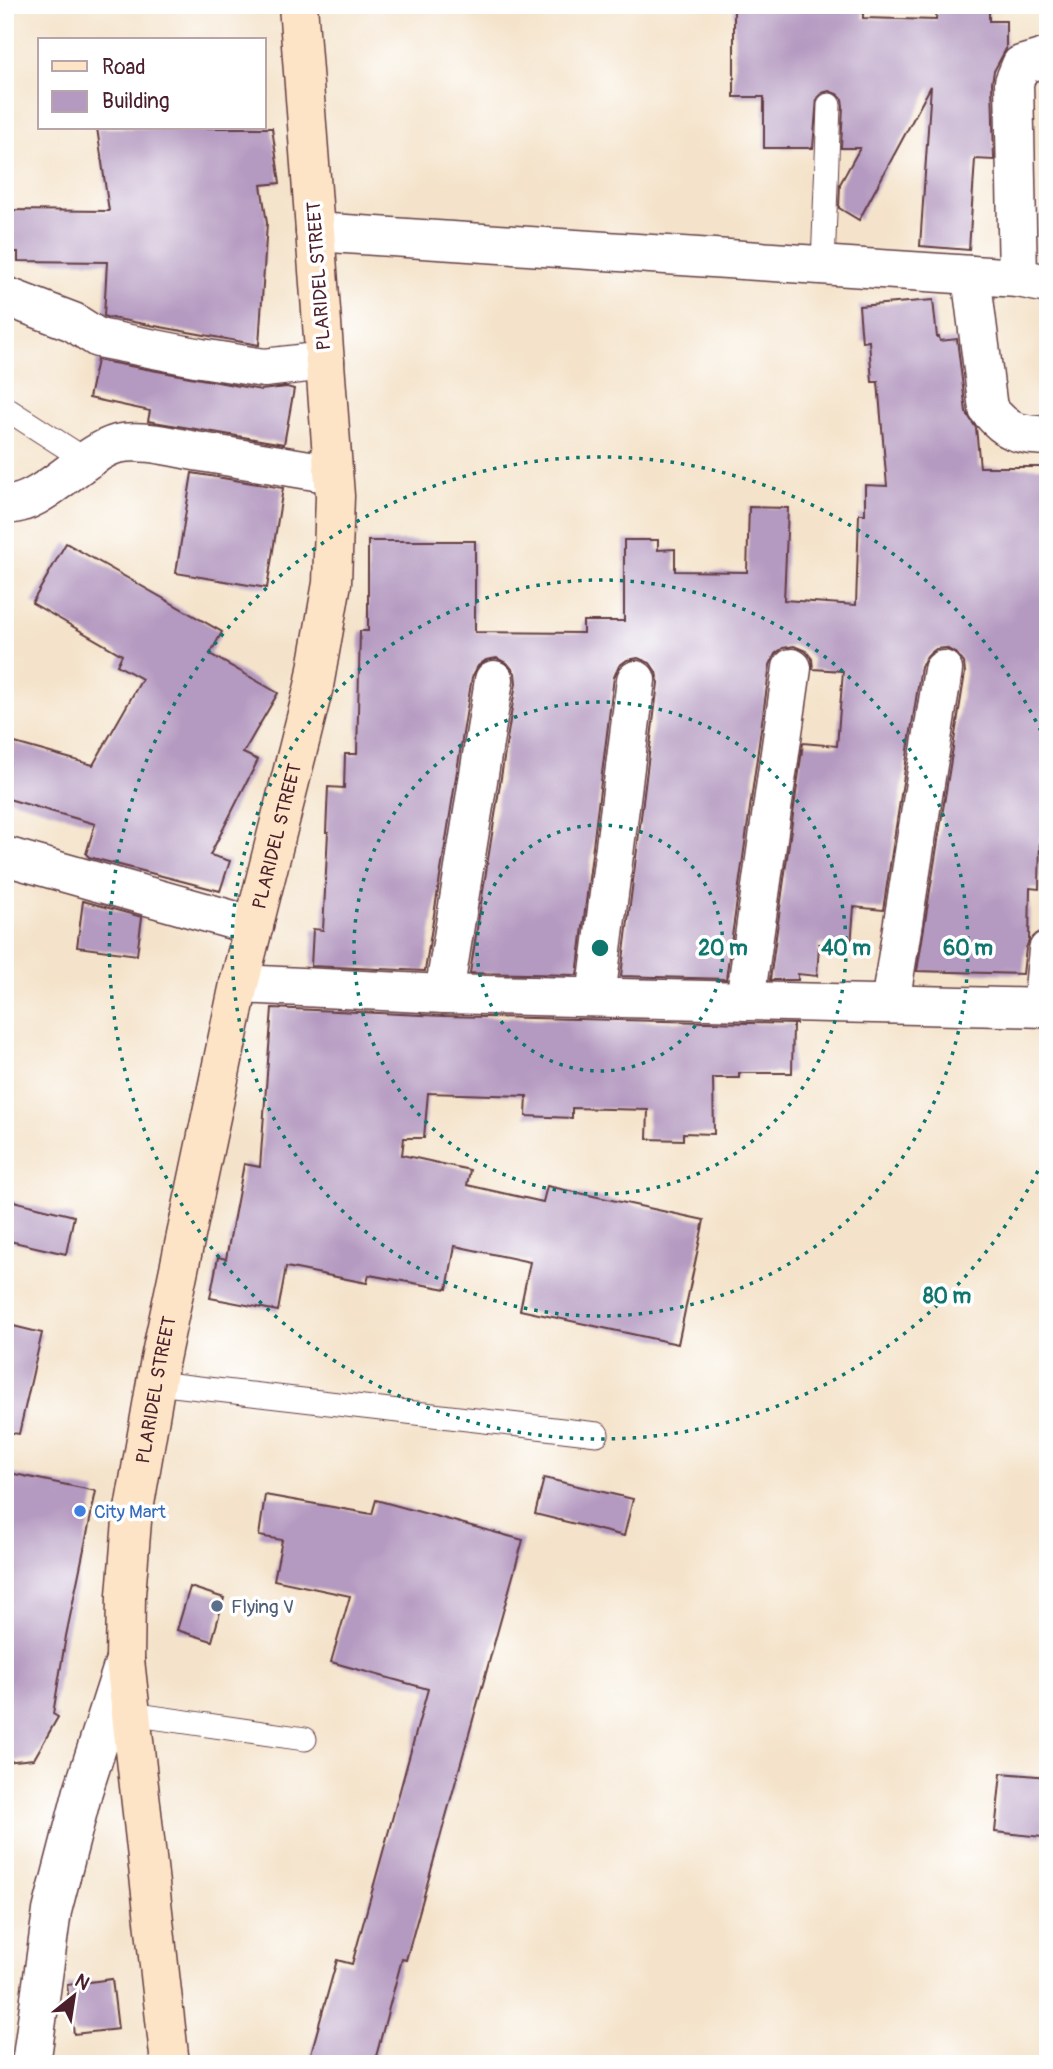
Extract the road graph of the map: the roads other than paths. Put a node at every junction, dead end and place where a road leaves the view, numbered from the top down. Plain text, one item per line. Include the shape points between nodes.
1 (298, 5) edge
2 (1048, 57) edge
3 (829, 105) dead end
4 (315, 232) junction
5 (823, 266) junction
6 (971, 275) junction
7 (1033, 281) edge
8 (5, 296) edge
9 (325, 361) junction
10 (5, 408) edge
11 (1048, 436) edge
12 (86, 460) junction
13 (333, 474) junction
14 (5, 504) edge
15 (792, 668) dead end
16 (943, 670) dead end
17 (494, 680) dead end
18 (636, 680) dead end
19 (5, 856) edge
20 (254, 926) junction
21 (1048, 950) edge
22 (239, 984) junction
23 (444, 994) junction
24 (596, 997) junction
25 (745, 1001) junction
26 (890, 1004) junction
27 (1045, 1008) edge
28 (156, 1383) junction
29 (597, 1434) dead end
30 (125, 1660) junction
31 (131, 1714) junction
32 (305, 1739) dead end
33 (31, 2064) edge
34 (170, 2064) edge

1 - 4 street, PLARIDEL STREET
2 - 7 street via 1021,65 1014,82
3 - 5 lane
4 - 5 street
4 - 9 street, PLARIDEL STREET
5 - 6 street
6 - 7 street
6 - 11 street via 988,409 1017,434
8 - 9 street via 73,321 98,338 264,368
9 - 13 street, PLARIDEL STREET
10 - 12 lane
12 - 13 street via 116,444 149,443
12 - 14 street via 43,492
13 - 20 street, PLARIDEL STREET via 332,583 314,686
15 - 25 street
16 - 26 street
17 - 23 street
18 - 24 street
19 - 20 street
20 - 22 street, PLARIDEL STREET
21 - 27 street
22 - 23 street
22 - 28 street, PLARIDEL STREET
23 - 24 street
24 - 25 street
25 - 26 street
26 - 27 street
28 - 29 lane
28 - 30 street, PLARIDEL STREET via 132,1521
30 - 31 street, PLARIDEL STREET
30 - 33 street via 83,1791 52,1911
31 - 32 lane
31 - 34 street, PLARIDEL STREET

